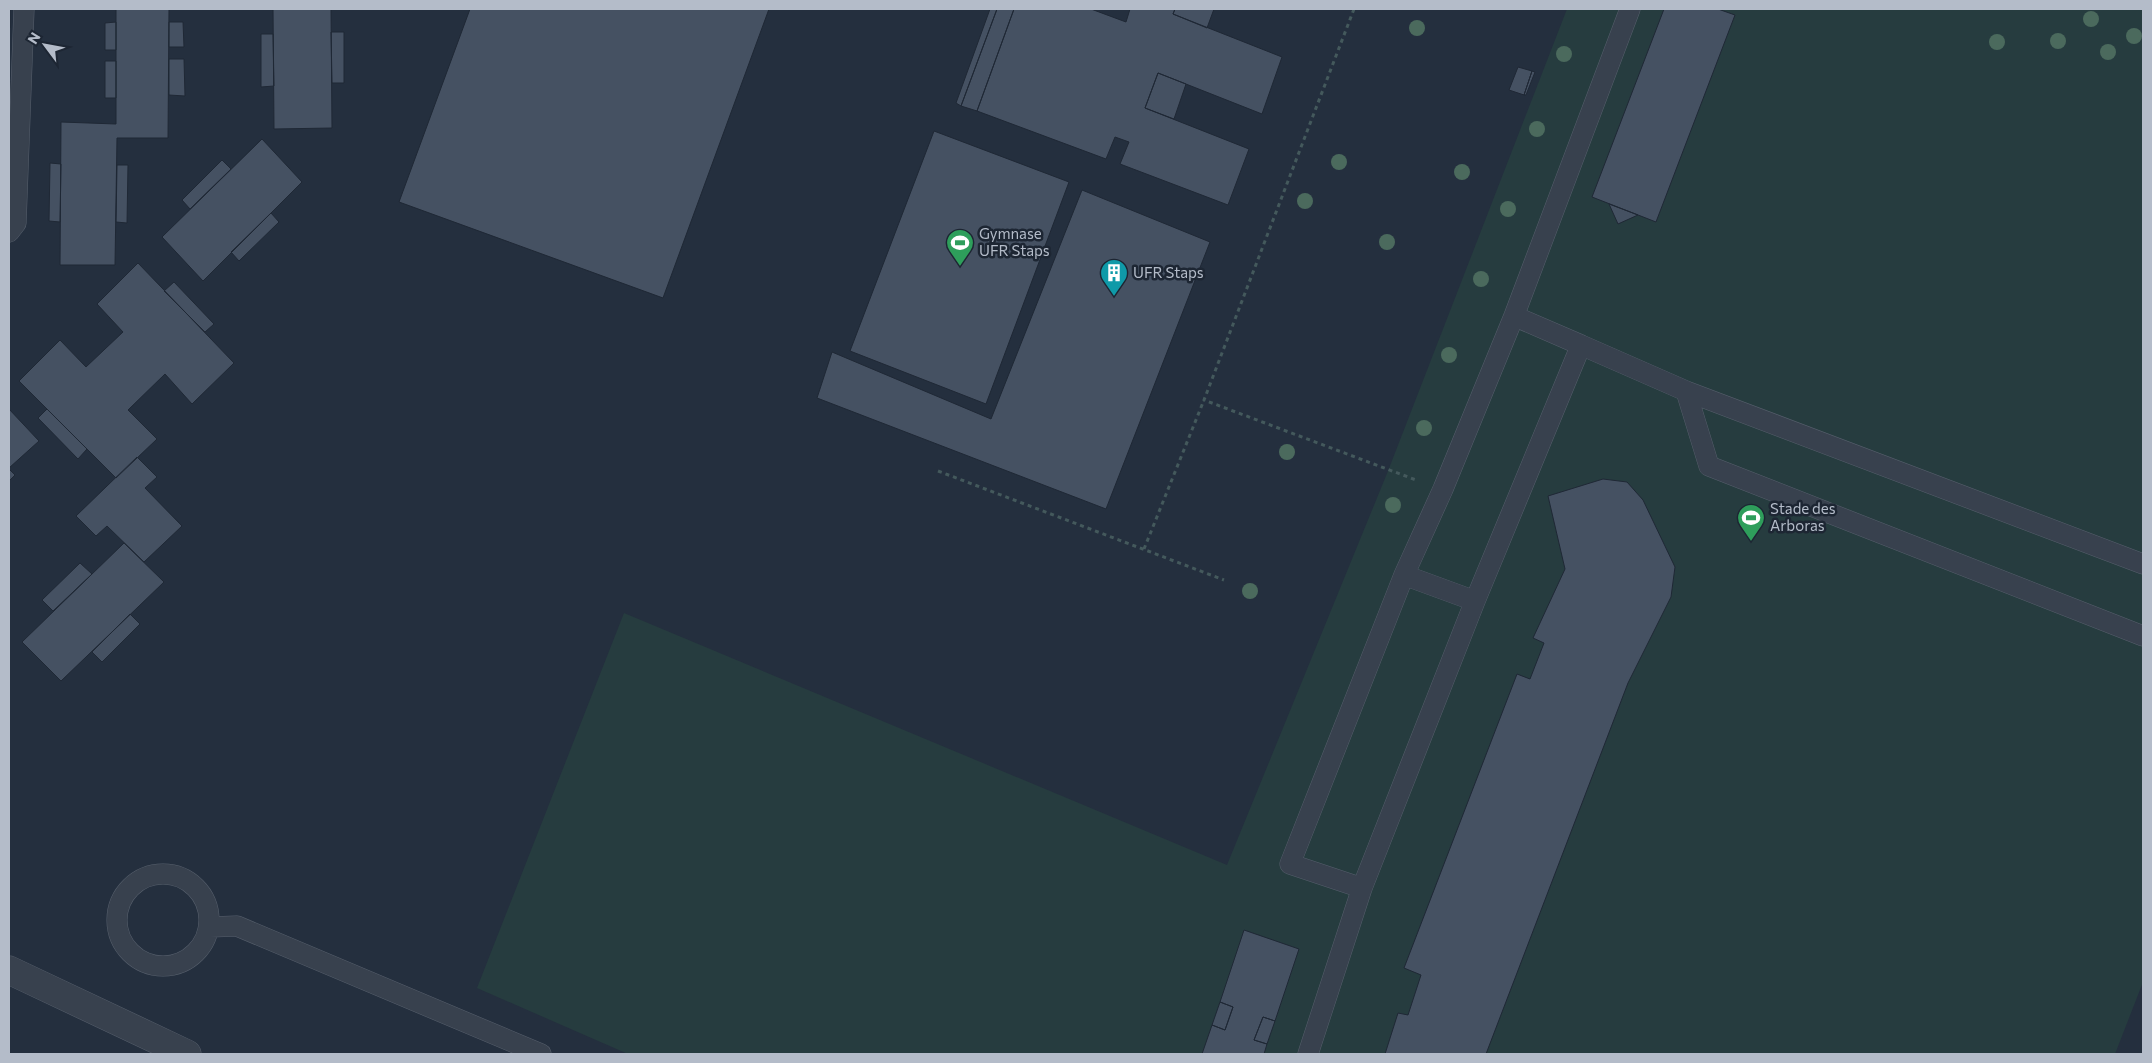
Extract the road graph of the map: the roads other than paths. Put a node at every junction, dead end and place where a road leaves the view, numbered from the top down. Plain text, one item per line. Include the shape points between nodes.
1 (24, 9) edge
2 (1630, 9) edge
3 (9, 232) edge
4 (1514, 316) junction
5 (1581, 345) junction
6 (1686, 391) junction
7 (2143, 564) edge
8 (1404, 575) junction
9 (1476, 601) junction
10 (2143, 636) edge
11 (1362, 888) junction
12 (210, 927) junction
13 (9, 970) edge
14 (187, 1054) edge
15 (541, 1054) edge
16 (1308, 1054) edge

1 - 3 lane via 16,223
2 - 4 lane
4 - 5 lane
4 - 8 lane
5 - 6 lane
5 - 9 lane
6 - 7 lane
6 - 10 lane via 1709,466
8 - 9 lane
8 - 11 lane via 1290,864
9 - 11 lane
11 - 16 lane
12 - 12 lane via 206,898 185,878 156,872 130,886 116,912 121,941 142,962 170,967 197,954
12 - 15 lane via 237,926
13 - 14 street

